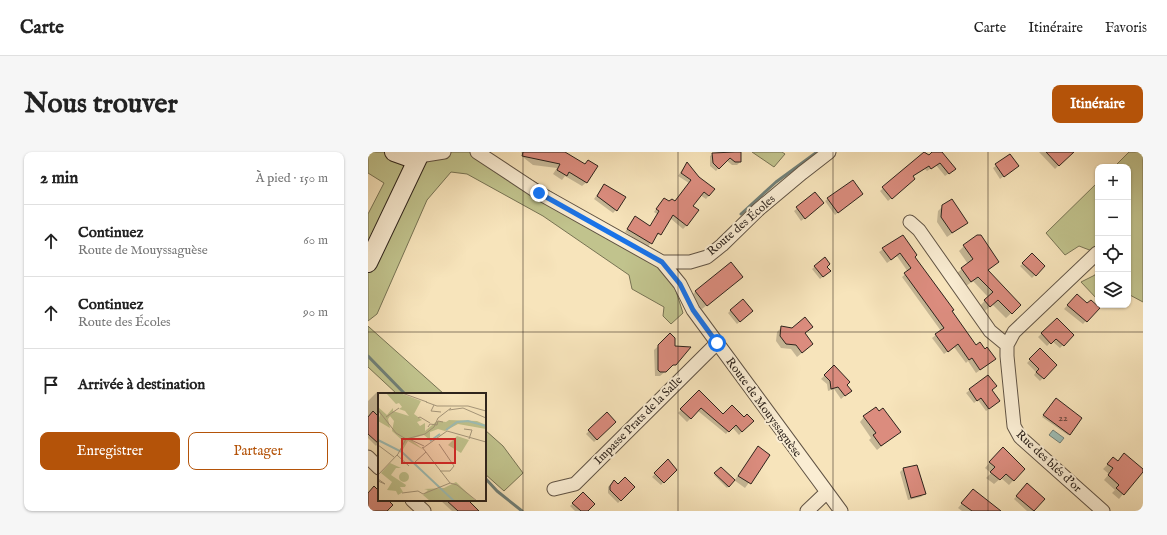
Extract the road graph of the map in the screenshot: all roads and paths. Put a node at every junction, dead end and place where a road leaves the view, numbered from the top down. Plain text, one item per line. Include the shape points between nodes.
1 (394, 152) edge
2 (444, 152) edge
3 (477, 152) edge
4 (829, 152) edge
5 (419, 156) junction
6 (910, 222) dead end
7 (1095, 255) edge
8 (662, 262) junction
9 (690, 262) junction
10 (368, 263) edge
11 (680, 284) junction
12 (717, 343) junction
13 (1007, 344) junction
14 (368, 458) edge
15 (378, 467) edge
16 (554, 489) dead end
17 (827, 492) junction
18 (413, 501) edge
19 (424, 511) edge
20 (806, 511) edge
21 (841, 511) edge
22 (1103, 511) edge

1 - 5 street via 408,157
2 - 5 street
3 - 8 street, Route des Écoles via 539,193
4 - 9 street, Route des Écoles via 759,209 707,257
5 - 10 street
6 - 13 street via 919,230 990,331
7 - 13 street via 1014,332
8 - 9 street, Route des Écoles
8 - 11 street, Route de Mouyssaguèse
9 - 11 street
11 - 12 street, Route de Mouyssaguèse via 693,310
12 - 16 street, Impasse Prats de la Salle via 575,484
12 - 17 street, Route de Mouyssaguèse
13 - 22 street, Rue des blés d'or via 1014,426 1020,436
14 - 15 street
17 - 20 street
17 - 21 street, Route de Mouyssaguèse
18 - 19 street

